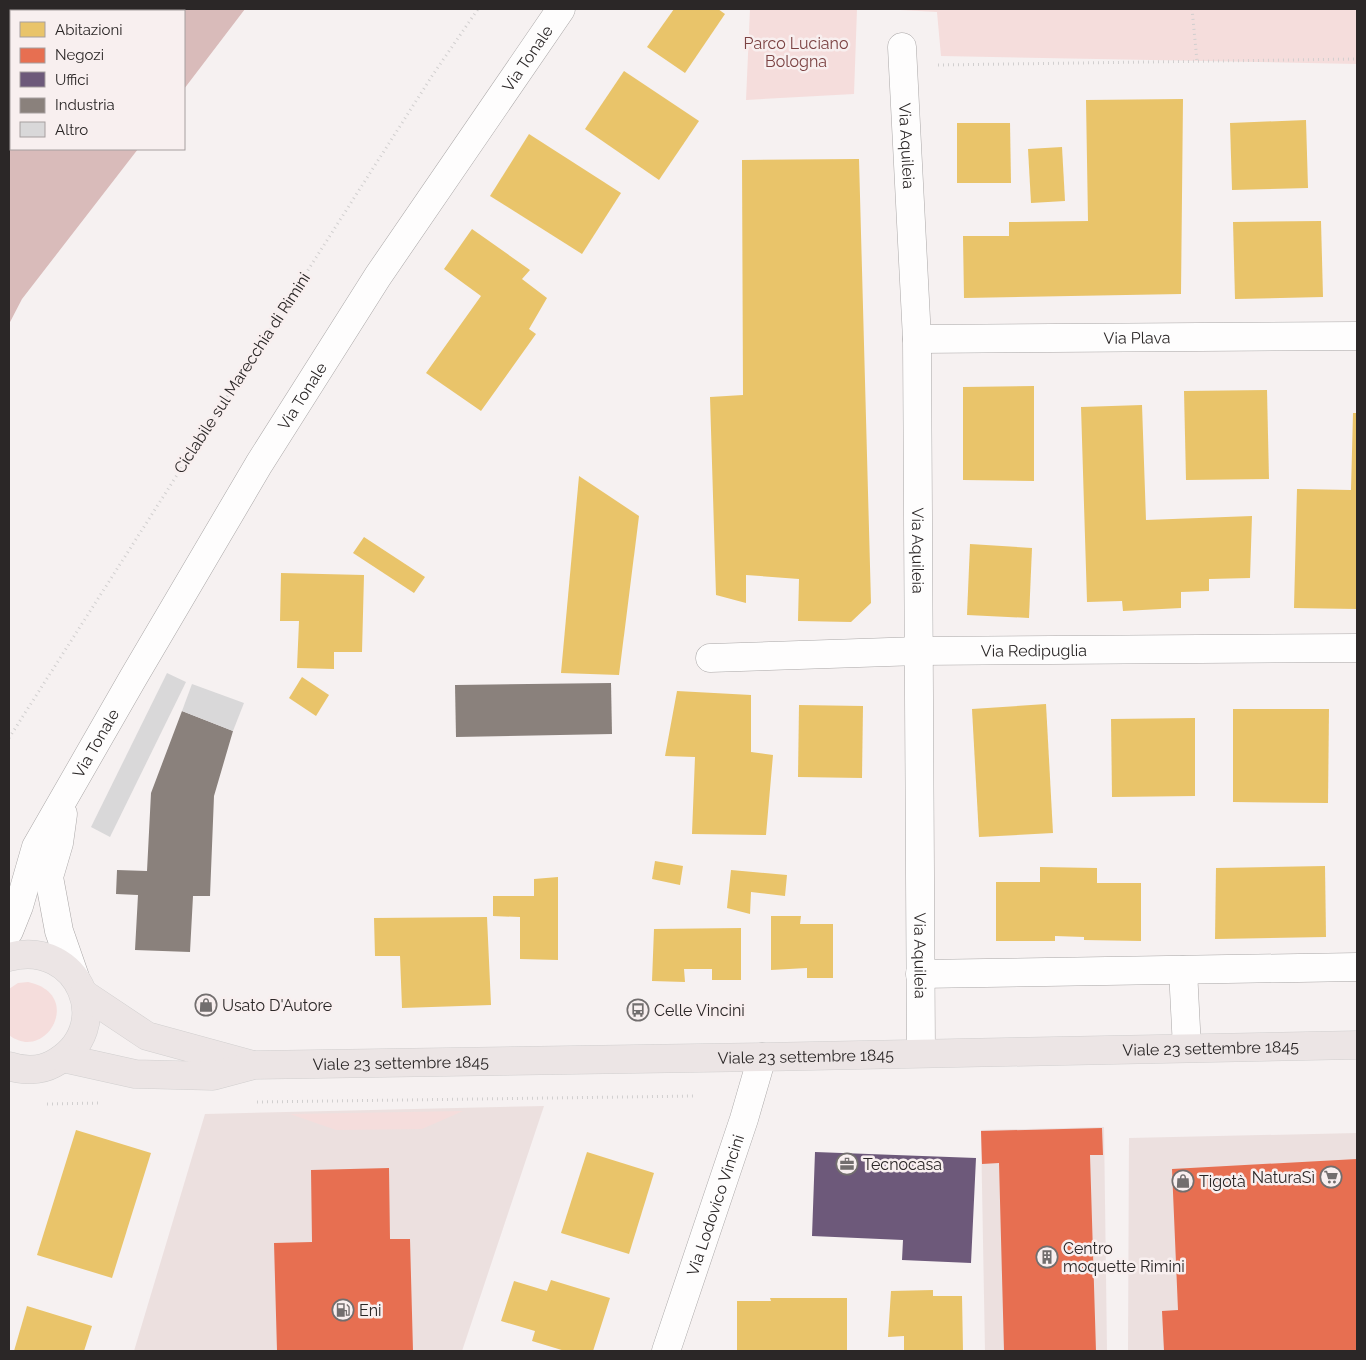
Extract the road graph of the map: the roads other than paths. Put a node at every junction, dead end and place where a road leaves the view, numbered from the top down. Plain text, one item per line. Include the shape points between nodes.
1 (561, 9) edge
2 (902, 56) road end
3 (1357, 336) edge
4 (917, 339) junction
5 (1357, 648) edge
6 (919, 651) junction
7 (710, 658) dead end
8 (66, 796) junction
9 (9, 931) edge
10 (9, 957) edge
11 (1357, 967) edge
12 (1183, 970) junction
13 (920, 974) junction
14 (80, 985) junction
15 (1357, 1045) edge
16 (1187, 1048) junction
17 (921, 1053) junction
18 (762, 1057) junction
19 (63, 1058) junction
20 (254, 1065) junction
21 (9, 1066) edge
22 (666, 1351) edge

1 - 8 street, Via Tonale via 342,333 260,464
2 - 4 street, Via Aquileia
3 - 4 street, Via Plava
4 - 6 street, Via Aquileia
5 - 6 street, Via Redipuglia
6 - 7 street, Via Redipuglia
6 - 13 street, Via Aquileia
8 - 9 street, Via Tonale via 36,847
8 - 14 street, Via Tonale via 49,877 59,930
10 - 14 main road, Viale 23 settembre 1845 via 46,956 62,965
11 - 12 street
12 - 13 street
12 - 16 street
13 - 17 street, Via Aquileia
14 - 19 main road via 87,1012 84,1029 76,1046
14 - 20 main road, Viale 23 settembre 1845 via 147,1036
15 - 16 main road, Viale 23 settembre 1845
16 - 17 main road, Viale 23 settembre 1845
17 - 18 main road, Viale 23 settembre 1845
18 - 20 main road, Viale 23 settembre 1845
18 - 22 street, Via Lodovico Vincini
19 - 20 main road, Viale 23 settembre 1845 via 134,1074 213,1076
19 - 21 main road via 47,1067 29,1070

